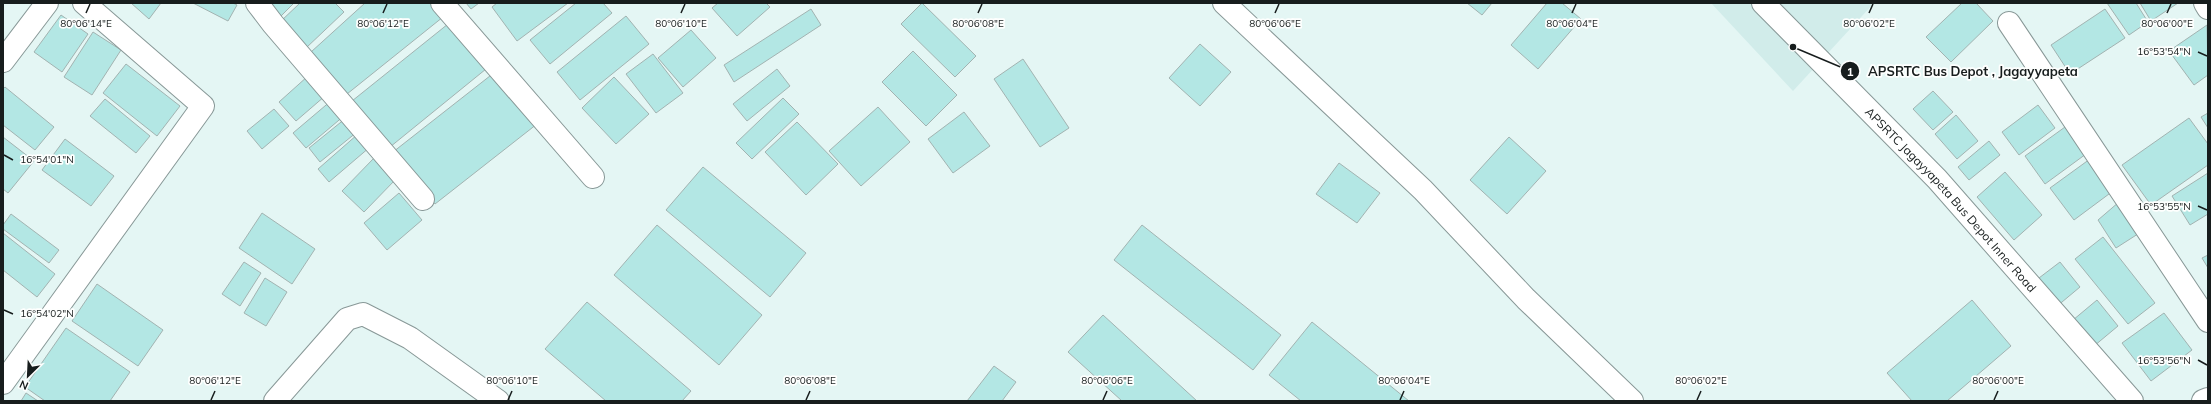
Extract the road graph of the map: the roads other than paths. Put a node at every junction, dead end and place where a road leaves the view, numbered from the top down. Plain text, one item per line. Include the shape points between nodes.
1 (47, 3) edge
2 (84, 3) edge
3 (258, 3) edge
4 (442, 3) edge
5 (1224, 3) edge
6 (1763, 3) edge
7 (2205, 3) edge
8 (2208, 8) edge
9 (2009, 23) dead end
10 (3, 61) edge
11 (593, 177) dead end
12 (423, 199) dead end
13 (2208, 321) edge
14 (3, 383) edge
15 (2208, 398) edge
16 (274, 401) edge
17 (498, 401) edge
18 (1632, 401) edge
19 (2132, 401) edge
20 (2203, 401) edge

1 - 10 street
2 - 14 street via 203,106
3 - 12 street via 273,24
4 - 11 street
5 - 18 street via 1423,190 1526,299
6 - 19 street, APSRTC Jagayyapeta Bus Depot Inner Road via 1937,179
7 - 8 street
9 - 13 street
15 - 20 street
16 - 17 street via 346,319 363,314 410,338

